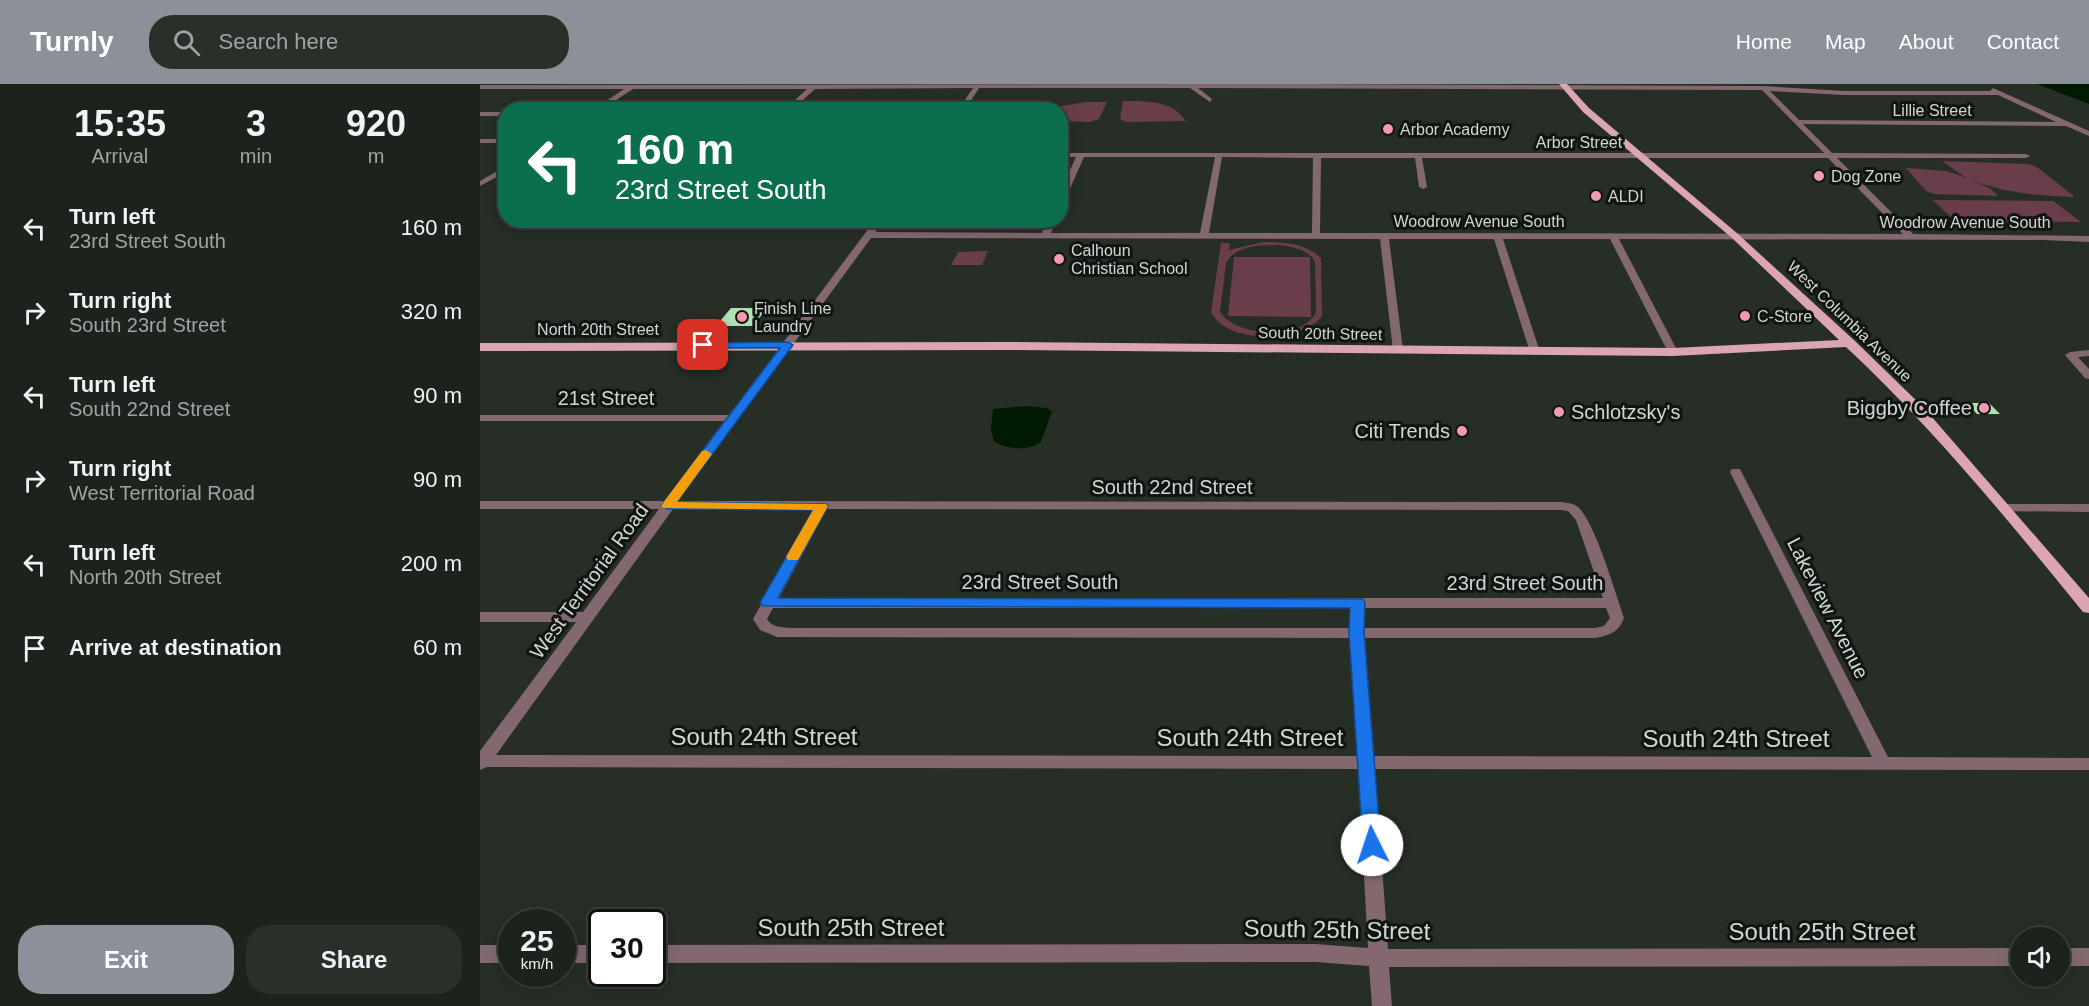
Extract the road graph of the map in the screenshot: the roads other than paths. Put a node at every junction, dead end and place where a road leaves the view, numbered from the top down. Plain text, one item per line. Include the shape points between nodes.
1 (1469, 84) edge
2 (1927, 84) edge
3 (1981, 84) edge
4 (546, 86) edge
5 (727, 86) edge
6 (813, 86) edge
7 (899, 86) edge
8 (978, 86) edge
9 (1066, 86) edge
10 (1192, 86) edge
11 (1482, 86) edge
12 (1565, 86) edge
13 (632, 87) edge
14 (1762, 87) edge
15 (480, 88) edge
16 (1936, 93) junction
17 (2001, 93) junction
18 (1209, 100) dead end
19 (609, 102) edge
20 (796, 102) edge
21 (967, 102) edge
22 (480, 114) edge
23 (498, 114) edge
24 (1796, 122) junction
25 (2067, 124) junction
26 (2089, 134) edge
27 (480, 141) edge
28 (498, 141) edge
29 (1068, 155) edge
30 (1081, 155) junction
31 (1219, 155) junction
32 (1317, 155) junction
33 (1418, 155) junction
34 (1640, 155) junction
35 (1829, 156) junction
36 (2026, 156) dead end
37 (480, 173) edge
38 (498, 173) edge
39 (498, 175) edge
40 (480, 184) edge
41 (1068, 184) edge
42 (1423, 187) dead end
43 (874, 228) edge
44 (1048, 228) edge
45 (869, 235) junction
46 (1316, 235) junction
47 (1045, 236) junction
48 (1204, 236) junction
49 (1384, 236) junction
50 (1498, 236) junction
51 (1613, 236) junction
52 (1735, 236) junction
53 (1910, 236) junction
54 (2089, 239) edge
55 (1851, 344) junction
56 (788, 345) junction
57 (480, 346) edge
58 (1398, 351) junction
59 (1535, 352) junction
60 (1673, 352) junction
61 (2089, 353) edge
62 (2089, 376) edge
63 (733, 417) junction
64 (480, 418) edge
65 (1736, 472) dead end
66 (480, 506) edge
67 (668, 506) junction
68 (822, 506) junction
69 (2005, 508) junction
70 (2089, 508) edge
71 (768, 603) junction
72 (1358, 603) junction
73 (1613, 603) junction
74 (2089, 608) edge
75 (480, 617) edge
76 (587, 617) junction
77 (1357, 633) junction
78 (481, 762) edge
79 (1367, 762) junction
80 (1883, 763) junction
81 (2089, 764) edge
82 (480, 954) edge
83 (498, 954) edge
84 (666, 954) edge
85 (2010, 957) edge
86 (2070, 957) edge
87 (2089, 957) edge
88 (1379, 958) junction
89 (1382, 1006) edge

1 - 11 street
2 - 16 street
3 - 17 street
4 - 13 street
4 - 15 street
5 - 6 street
5 - 13 street
6 - 7 street
6 - 20 street
7 - 8 street
8 - 9 street
8 - 21 street
9 - 10 street
10 - 11 street
10 - 18 street
11 - 12 street
12 - 14 street
12 - 34 main road, West Columbia Avenue via 1586,110
13 - 19 street
14 - 16 street
14 - 24 street
16 - 17 street
17 - 25 street
22 - 23 street
24 - 25 street, Lillie Street
24 - 35 street
25 - 26 street
27 - 28 street
29 - 30 street, Arbor Street
30 - 31 street, Arbor Street
30 - 41 street
31 - 32 street, Arbor Street
31 - 48 street
32 - 33 street, Arbor Street
32 - 46 street
33 - 34 street, Arbor Street
33 - 42 street
34 - 35 street, Arbor Street
34 - 52 main road, West Columbia Avenue
35 - 36 street, Arbor Street
35 - 53 street
37 - 38 street
39 - 40 street
43 - 45 street, West Territorial Road
44 - 47 street
45 - 47 street, Woodrow Avenue South
45 - 56 street, West Territorial Road
46 - 48 street, Woodrow Avenue South
46 - 49 street, Woodrow Avenue South
47 - 48 street, Woodrow Avenue South
49 - 50 street, Woodrow Avenue South
49 - 58 street
50 - 51 street, Woodrow Avenue South
50 - 59 street
51 - 52 street, Woodrow Avenue South
51 - 60 street
52 - 53 street, Woodrow Avenue South
52 - 55 main road, West Columbia Avenue
53 - 54 street, Woodrow Avenue South
55 - 60 main road, South 20th Street
55 - 69 main road, West Columbia Avenue via 1918,410
56 - 57 main road, North 20th Street
56 - 58 main road, South 20th Street
56 - 63 street, West Territorial Road
58 - 59 main road, South 20th Street
59 - 60 main road, South 20th Street
61 - 62 street via 2070,355
63 - 64 street, 21st Street
63 - 67 street, West Territorial Road
65 - 80 street, Lakeview Avenue
66 - 67 street, South 22nd Street
67 - 68 street, South 22nd Street
67 - 76 street, West Territorial Road
68 - 71 street
68 - 73 street, South 22nd Street via 1561,506 1572,508 1582,519
69 - 70 street
69 - 74 main road, West Columbia Avenue
71 - 72 street, 23rd Street South
71 - 77 street, 23rd Street South via 761,624 767,629 792,633
72 - 73 street, 23rd Street South
72 - 77 street
73 - 77 street, 23rd Street South via 1617,618 1614,626 1595,633
75 - 76 street
76 - 78 street, West Territorial Road
77 - 79 street
78 - 79 street, South 24th Street
79 - 80 street, South 24th Street
79 - 88 street
80 - 81 street, South 24th Street
82 - 83 street
84 - 88 street, South 25th Street via 1315,953
85 - 88 street, South 25th Street
86 - 87 street
88 - 89 street

